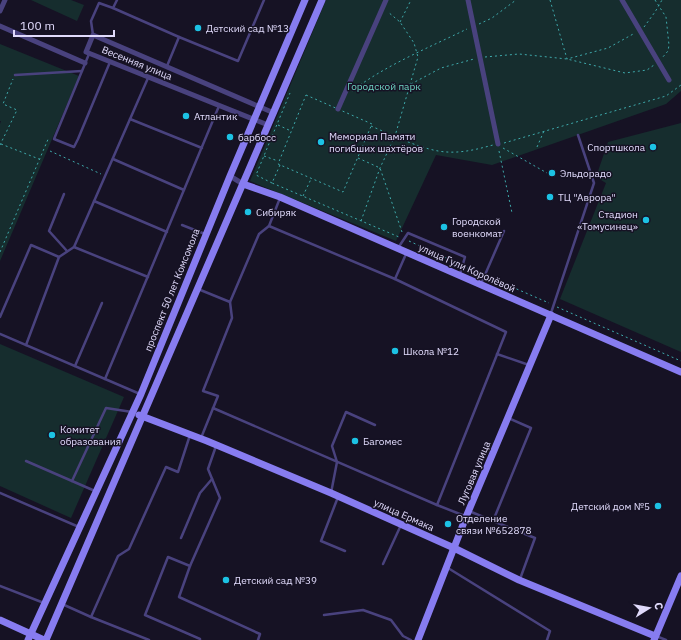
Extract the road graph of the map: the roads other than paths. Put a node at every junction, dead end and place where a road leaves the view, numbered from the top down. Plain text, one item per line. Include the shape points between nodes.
1 (5, 0) edge
2 (117, 0) edge
3 (264, 0) edge
4 (305, 0) edge
5 (322, 0) edge
6 (386, 0) edge
7 (468, 0) edge
8 (622, 0) edge
9 (113, 8) junction
10 (0, 11) edge
11 (0, 26) edge
12 (93, 35) junction
13 (179, 37) junction
14 (90, 54) junction
15 (110, 62) junction
16 (86, 63) junction
17 (166, 66) junction
18 (82, 71) junction
19 (15, 75) road end
20 (148, 77) junction
21 (669, 80) dead end
22 (219, 106) junction
23 (259, 106) junction
24 (338, 109) road end
25 (274, 112) junction
26 (130, 119) junction
27 (254, 120) junction
28 (268, 125) junction
29 (578, 135) dead end
30 (498, 144) road end
31 (202, 148) junction
32 (113, 159) junction
33 (230, 176) junction
34 (243, 184) junction
35 (184, 190) junction
36 (64, 194) dead end
37 (280, 197) junction
38 (94, 201) junction
39 (182, 225) dead end
40 (269, 226) junction
41 (504, 231) dead end
42 (167, 232) junction
43 (206, 234) junction
44 (74, 247) junction
45 (398, 248) junction
46 (67, 251) junction
47 (406, 252) junction
48 (59, 257) junction
49 (460, 276) junction
50 (148, 277) junction
51 (395, 279) junction
52 (481, 285) junction
53 (198, 288) junction
54 (230, 302) junction
55 (102, 303) dead end
56 (551, 315) junction
57 (0, 317) edge
58 (0, 334) edge
59 (26, 345) junction
60 (497, 354) junction
61 (530, 365) junction
62 (75, 366) junction
63 (681, 372) edge
64 (106, 379) junction
65 (141, 394) junction
66 (213, 408) junction
67 (133, 412) junction
68 (144, 416) junction
69 (508, 418) junction
70 (375, 426) dead end
71 (190, 435) junction
72 (201, 439) junction
73 (216, 445) junction
74 (26, 461) dead end
75 (337, 462) junction
76 (212, 479) junction
77 (72, 481) junction
78 (96, 491) junction
79 (0, 493) edge
80 (335, 495) junction
81 (437, 505) junction
82 (467, 514) junction
83 (493, 521) junction
84 (401, 525) junction
85 (79, 527) junction
86 (181, 538) dead end
87 (454, 548) junction
88 (345, 551) dead end
89 (383, 564) dead end
90 (190, 566) junction
91 (447, 568) junction
92 (681, 576) edge
93 (519, 580) junction
94 (0, 586) edge
95 (44, 603) junction
96 (62, 604) junction
97 (324, 615) dead end
98 (91, 617) junction
99 (0, 620) edge
100 (29, 637) edge
101 (655, 638) edge
102 (45, 640) edge
103 (148, 640) edge
104 (200, 640) edge
105 (258, 640) edge
106 (411, 640) edge
107 (418, 640) edge
108 (547, 640) edge
109 (666, 640) edge

1 - 10 street
2 - 9 lane
3 - 13 lane via 238,61
4 - 23 street, проспект 50 лет Комсомола
5 - 25 street
6 - 24 street
7 - 30 street
8 - 21 street
9 - 12 lane via 99,3 91,21
9 - 13 lane
11 - 16 street
12 - 14 street, Весенняя улица via 86,52
12 - 17 street, Весенняя улица
13 - 17 lane
14 - 15 street, Весенняя улица
14 - 16 lane
15 - 18 lane via 74,147 54,139
15 - 20 street, Весенняя улица
16 - 18 lane
17 - 23 street, Весенняя улица
18 - 19 lane
20 - 22 street, Весенняя улица
20 - 26 lane
22 - 27 street, Весенняя улица
22 - 31 lane
23 - 25 street
23 - 27 street, проспект 50 лет Комсомола
25 - 28 street
26 - 31 lane
26 - 32 lane
27 - 28 street
27 - 33 street, проспект 50 лет Комсомола
28 - 34 street
29 - 56 lane via 594,183
31 - 35 lane
32 - 35 lane
32 - 38 lane
33 - 34 street
33 - 43 street, проспект 50 лет Комсомола
34 - 37 street, улица Гули Королёвой
34 - 53 street
35 - 42 lane
36 - 46 lane via 49,231
37 - 40 lane
37 - 45 street, улица Гули Королёвой
38 - 42 lane
38 - 44 lane
39 - 43 lane
40 - 51 lane
40 - 54 lane via 259,234
41 - 52 lane
42 - 50 lane
43 - 65 street, проспект 50 лет Комсомола
44 - 46 lane
44 - 50 lane
45 - 47 street, улица Гули Королёвой
45 - 49 lane via 408,233 465,257
46 - 48 lane
47 - 49 street, улица Гули Королёвой
47 - 51 lane
48 - 57 lane via 31,245
48 - 59 lane
49 - 52 street, улица Гули Королёвой
50 - 64 lane
51 - 60 lane via 506,332
52 - 56 street, улица Гули Королёвой
53 - 54 lane
53 - 68 street
54 - 66 lane via 232,318 203,390 218,396
55 - 62 lane
56 - 61 street, Луговая улица
56 - 63 street, улица Гули Королёвой
58 - 59 lane
59 - 62 lane
60 - 61 lane
60 - 81 lane
61 - 69 street, Луговая улица
62 - 64 lane
64 - 65 lane
65 - 67 street, проспект 50 лет Комсомола
66 - 72 lane
66 - 75 lane
67 - 68 street
67 - 77 lane via 106,408
67 - 78 street, проспект 50 лет Комсомола
68 - 71 street, улица Ермака
68 - 96 street
69 - 82 street, Луговая улица
69 - 83 lane via 531,428
70 - 75 lane via 346,412 332,446
71 - 72 street, улица Ермака
71 - 98 lane via 178,472 166,467 129,548 118,556
72 - 73 street, улица Ермака
73 - 76 lane via 208,469
73 - 80 street, улица Ермака
74 - 77 lane
75 - 80 lane
75 - 81 lane
76 - 86 lane via 200,493
76 - 90 lane via 220,498
77 - 78 lane
78 - 85 street, проспект 50 лет Комсомола
79 - 85 lane
80 - 84 street, улица Ермака
80 - 88 lane via 321,542
81 - 82 lane
82 - 83 lane
82 - 87 street, Луговая улица
83 - 93 lane via 535,538
84 - 87 street, улица Ермака
84 - 89 lane
85 - 95 street, проспект 50 лет Комсомола
87 - 91 street, Луговая улица
87 - 93 street, улица Ермака
90 - 104 lane via 168,557 145,615
90 - 105 lane via 179,597 260,634
91 - 107 street, Луговая улица
91 - 108 lane via 550,631
92 - 101 street
93 - 101 street, улица Ермака
94 - 95 lane
95 - 100 street, проспект 50 лет Комсомола
96 - 98 lane
96 - 102 street
97 - 106 lane via 363,610 391,620 403,636
98 - 103 lane
99 - 100 street
100 - 102 street
101 - 109 lane

